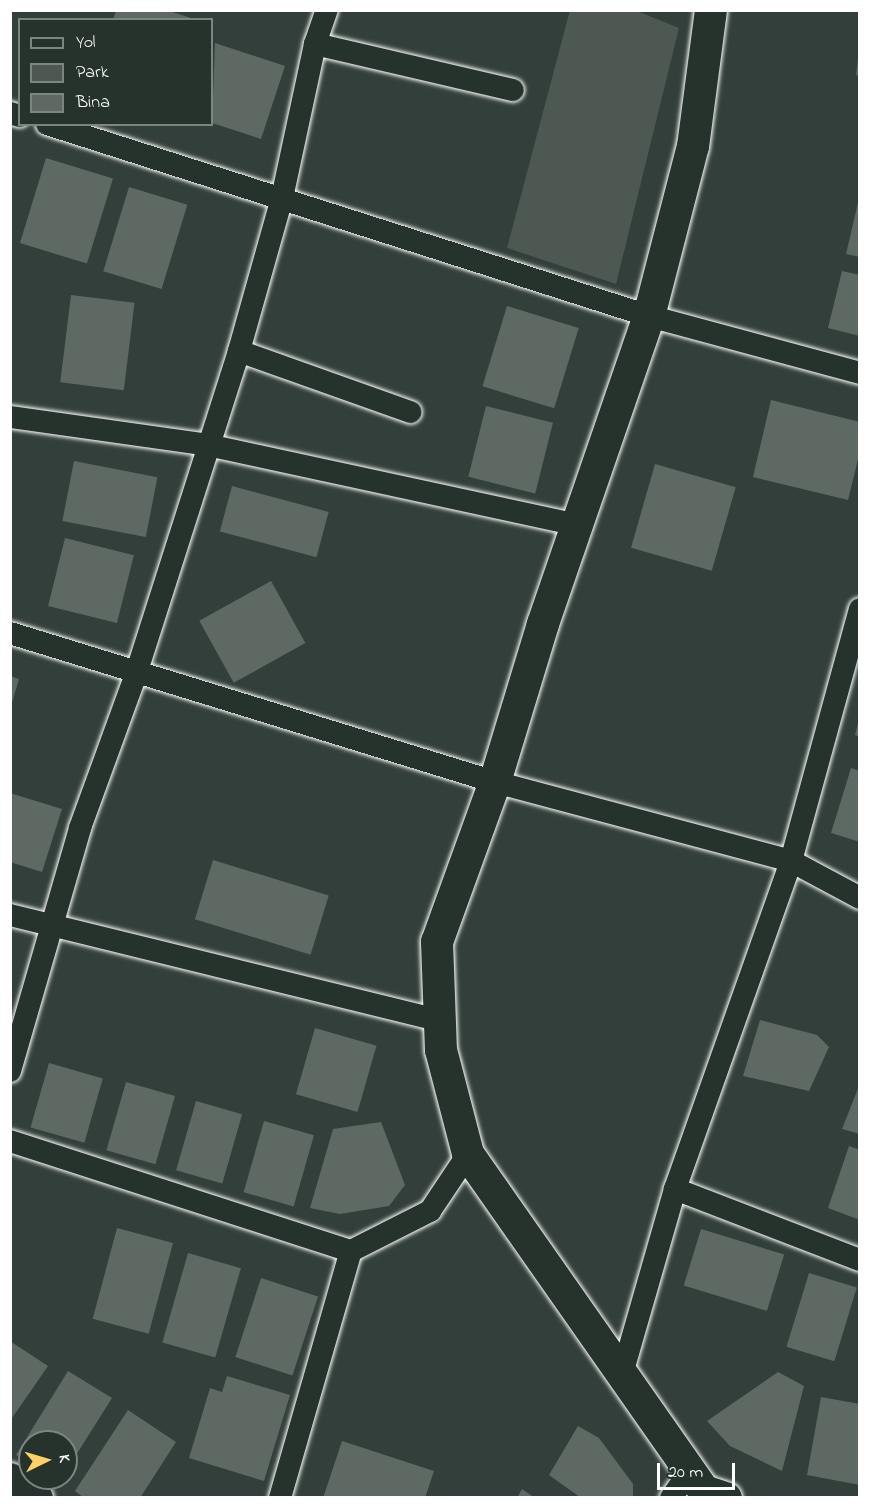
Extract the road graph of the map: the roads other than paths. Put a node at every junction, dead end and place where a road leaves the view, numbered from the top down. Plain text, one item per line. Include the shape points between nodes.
1 (327, 10) edge
2 (708, 12) edge
3 (315, 44) junction
4 (513, 90) dead end
5 (52, 126) edge
6 (282, 198) junction
7 (649, 316) junction
8 (239, 351) junction
9 (860, 373) edge
10 (410, 412) dead end
11 (10, 417) edge
12 (208, 445) junction
13 (577, 525) junction
14 (860, 609) edge
15 (10, 633) edge
16 (136, 674) junction
17 (495, 782) junction
18 (791, 861) junction
19 (860, 898) edge
20 (10, 915) edge
21 (51, 928) junction
22 (440, 1021) junction
23 (10, 1071) edge
24 (10, 1142) edge
25 (468, 1154) junction
26 (675, 1189) junction
27 (351, 1251) junction
28 (860, 1260) edge
29 (622, 1374) junction
30 (690, 1471) junction
31 (10, 1479) edge
32 (37, 1497) edge
33 (280, 1497) edge
34 (671, 1497) edge
35 (726, 1497) edge

1 - 3 street
2 - 7 street via 693,146
3 - 4 street
3 - 6 street
5 - 6 street
6 - 7 street
6 - 8 street
7 - 9 street
7 - 13 street
8 - 10 street
8 - 12 street
11 - 12 street
12 - 13 street
12 - 16 street
13 - 17 street
14 - 18 street
15 - 16 street
16 - 17 street
16 - 21 street via 81,828
17 - 18 street
17 - 22 street via 437,942
18 - 19 street
18 - 26 street
20 - 21 street
21 - 22 street
21 - 23 street
22 - 25 street via 441,1050
24 - 27 street
25 - 27 street via 429,1211
25 - 29 street
26 - 28 street
26 - 29 street
27 - 33 street
29 - 30 street
30 - 34 street
30 - 35 street via 704,1491
31 - 32 street

